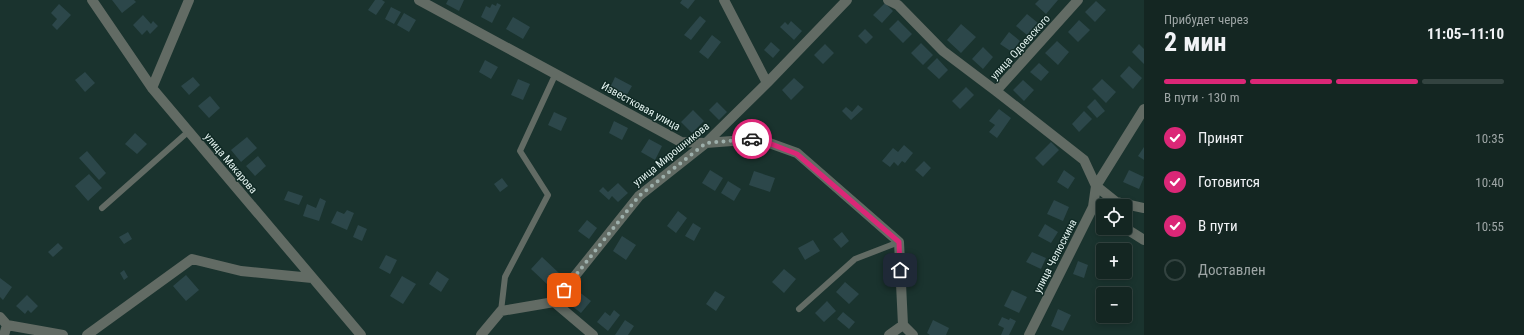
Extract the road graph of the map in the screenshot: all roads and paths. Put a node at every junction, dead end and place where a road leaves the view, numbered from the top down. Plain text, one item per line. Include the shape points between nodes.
1 (92, 0) edge
2 (188, 0) edge
3 (419, 0) edge
4 (724, 0) edge
5 (847, 0) edge
6 (888, 0) edge
7 (1078, 0) edge
8 (900, 3) edge
9 (556, 73) junction
10 (767, 83) junction
11 (152, 88) junction
12 (996, 91) junction
13 (1144, 110) edge
14 (189, 131) junction
15 (706, 143) junction
16 (1096, 186) junction
17 (102, 208) dead end
18 (1093, 208) junction
19 (1144, 208) edge
20 (1096, 210) edge
21 (1132, 232) edge
22 (1144, 240) edge
23 (899, 242) junction
24 (312, 278) junction
25 (554, 302) junction
26 (799, 309) dead end
27 (502, 311) junction
28 (903, 325) junction
29 (4, 326) edge
30 (63, 335) edge
31 (87, 335) edge
32 (361, 335) edge
33 (480, 335) edge
34 (594, 335) edge
35 (889, 335) edge
36 (913, 335) edge
37 (1029, 335) edge

1 - 11 street, улица Макарова
2 - 11 street
3 - 9 street, Известковая улица
4 - 10 street
5 - 10 street, улица Мирошникова
6 - 8 street
7 - 12 street, улица Одоевского
8 - 12 street via 943,51
9 - 15 street, Известковая улица via 681,142
9 - 27 lane via 520,152 548,195 505,277
10 - 15 street, улица Мирошникова
11 - 14 street, улица Макарова
12 - 16 street via 1084,160
13 - 16 street, улица Челюскина
14 - 17 lane
14 - 24 street, улица Макарова
15 - 23 street, Известковая улица via 758,139 797,154
15 - 25 street, улица Мирошникова via 639,196
16 - 18 street, улица Челюскина
16 - 19 street via 1116,202
18 - 20 street
18 - 37 street, улица Челюскина
21 - 22 street
23 - 26 lane via 855,259
23 - 28 street
24 - 31 street via 241,271 192,259
24 - 32 street, улица Макарова
25 - 27 street
25 - 34 street
27 - 33 street
28 - 35 street
28 - 36 street
29 - 30 street

